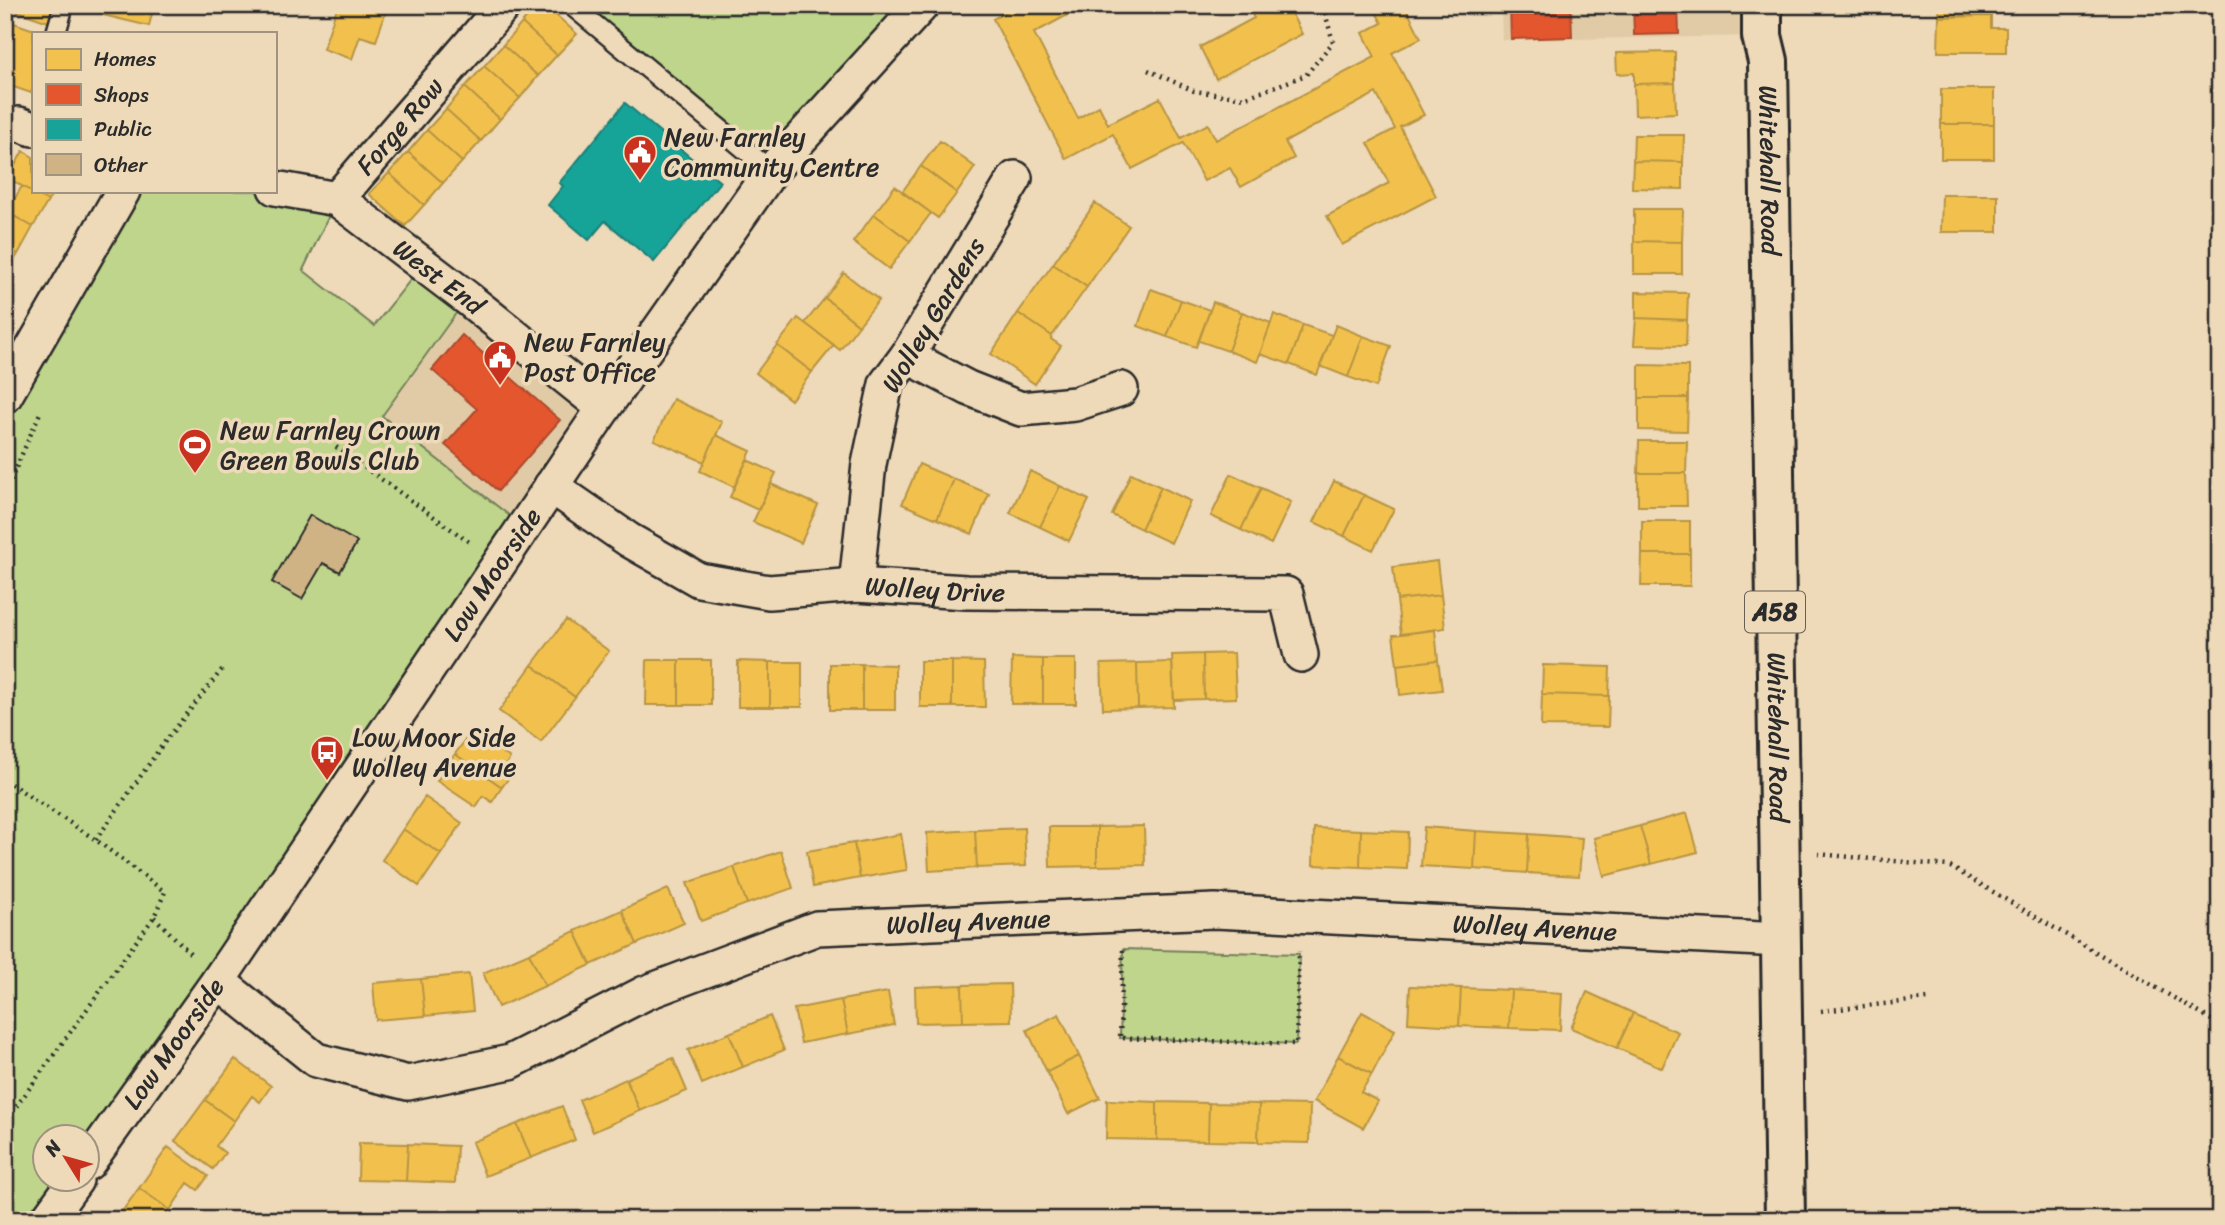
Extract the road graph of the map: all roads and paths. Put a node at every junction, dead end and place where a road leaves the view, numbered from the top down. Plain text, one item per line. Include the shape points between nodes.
1 (64, 5) edge
2 (504, 5) edge
3 (571, 5) edge
4 (922, 5) edge
5 (1323, 5) edge
6 (1762, 5) edge
7 (56, 32) edge
8 (1148, 70) dead end
9 (771, 171) junction
10 (1015, 177) dead end
11 (276, 188) edge
12 (122, 192) edge
13 (337, 199) junction
14 (907, 356) junction
15 (1121, 389) dead end
16 (5, 396) edge
17 (604, 408) junction
18 (335, 447) dead end
19 (551, 486) junction
20 (499, 564) junction
21 (856, 585) junction
22 (1301, 655) dead end
23 (224, 667) dead end
24 (5, 779) edge
25 (96, 840) junction
26 (1779, 849) junction
27 (1124, 915) junction
28 (1300, 916) junction
29 (155, 917) junction
30 (1781, 940) junction
31 (218, 981) junction
32 (1928, 999) dead end
33 (1782, 1015) junction
34 (2220, 1025) edge
35 (5, 1122) edge
36 (102, 1143) edge
37 (66, 1194) edge
38 (47, 1220) edge
39 (1785, 1220) edge

1 - 7 lane
2 - 13 street, Forge Row
3 - 9 lane
4 - 9 street, Low Moorside
5 - 8 path via 1333,41 1306,75 1244,98 1194,91
6 - 26 main road, Whitehall Road / A58 via 1768,61
9 - 17 street, Low Moorside
10 - 14 street, Wolley Gardens
11 - 13 street, Forge Row
12 - 16 street
13 - 17 street, West End
14 - 15 street via 1021,409 1075,404
14 - 21 street, Wolley Gardens via 886,384 869,464
17 - 19 street, Low Moorside
18 - 20 path
19 - 20 street, Low Moorside
19 - 21 street, Wolley Drive via 629,540 699,580 769,593
20 - 31 street, Low Moorside
21 - 22 street, Wolley Drive via 966,592 1286,594
23 - 25 path
24 - 25 path
25 - 29 path via 165,892
26 - 30 main road, Whitehall Road / A58
26 - 34 path via 1948,866
27 - 28 street, Wolley Avenue via 1215,911
27 - 28 path via 1120,1038 1296,1044
27 - 31 street, Wolley Avenue via 817,928 645,993 510,1062 408,1083 316,1060
28 - 30 street, Wolley Avenue
29 - 31 path
29 - 35 path
30 - 33 main road, Whitehall Road / A58
31 - 36 street, Low Moorside
32 - 33 path
33 - 39 main road, Whitehall Road / A58
37 - 38 street

